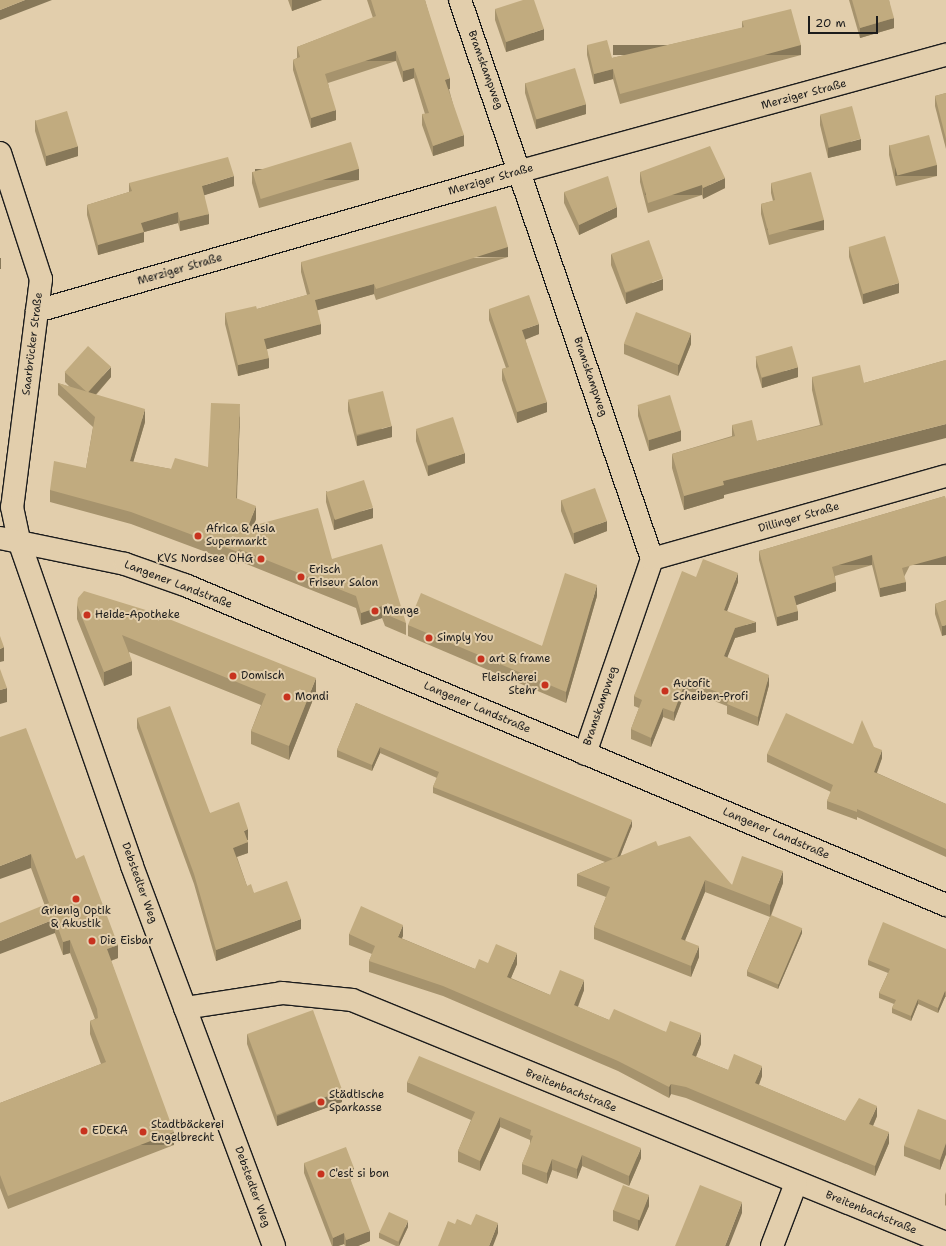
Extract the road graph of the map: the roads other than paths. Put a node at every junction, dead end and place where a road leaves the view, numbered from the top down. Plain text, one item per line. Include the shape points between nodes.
1 (460, 0) edge
2 (946, 55) edge
3 (0, 153) edge
4 (521, 171) junction
5 (37, 311) junction
6 (946, 476) edge
7 (10, 539) edge
8 (652, 559) junction
9 (585, 754) junction
10 (946, 905) edge
11 (185, 1008) junction
12 (796, 1183) junction
13 (946, 1243) edge
14 (274, 1246) edge
15 (772, 1246) edge

1 - 4 street, Bramskampweg
2 - 4 street, Merziger Straße
3 - 5 street, Saarbrücker Straße via 40,279
4 - 5 street, Merziger Straße
4 - 8 street, Bramskampweg
5 - 7 street, Saarbrücker Straße
6 - 8 street, Dillinger Straße
7 - 9 street, Langener Landstraße via 125,564 185,585
7 - 11 street, Debstedter Weg
8 - 9 street, Bramskampweg
9 - 10 street, Langener Landstraße
11 - 12 street, Breitenbachstraße via 282,993 352,1000
11 - 14 street, Debstedter Weg
12 - 13 street, Breitenbachstraße
12 - 15 street

